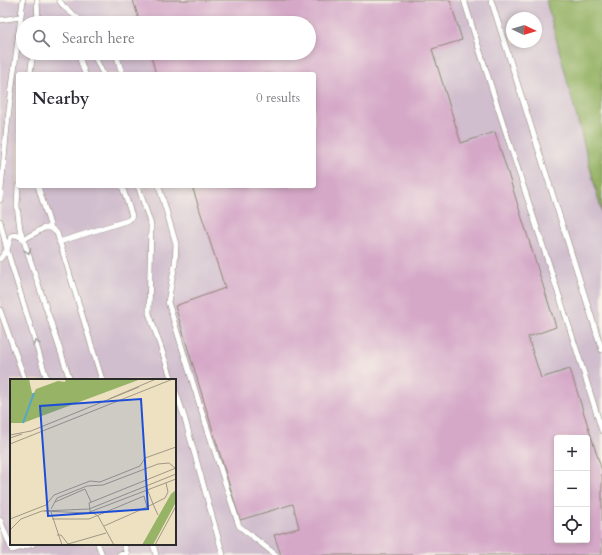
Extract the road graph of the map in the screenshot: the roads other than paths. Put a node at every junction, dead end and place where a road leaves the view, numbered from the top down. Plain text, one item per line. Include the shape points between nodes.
1 (23, 0) edge
2 (36, 0) edge
3 (59, 0) edge
4 (464, 0) edge
5 (491, 0) edge
6 (20, 16) edge
7 (37, 16) edge
8 (76, 16) edge
9 (16, 18) edge
10 (0, 20) edge
11 (16, 51) edge
12 (32, 60) edge
13 (80, 60) edge
14 (96, 60) edge
15 (118, 60) edge
16 (30, 72) edge
17 (84, 72) edge
18 (102, 72) edge
19 (121, 72) edge
20 (18, 188) edge
21 (39, 188) edge
22 (123, 188) edge
23 (139, 188) edge
24 (160, 188) edge
25 (0, 200) edge
26 (0, 221) edge
27 (51, 228) junction
28 (24, 239) junction
29 (59, 242) junction
30 (7, 250) junction
31 (0, 259) edge
32 (0, 310) edge
33 (601, 348) edge
34 (602, 355) edge
35 (25, 379) edge
36 (47, 379) edge
37 (70, 379) edge
38 (102, 379) edge
39 (172, 379) edge
40 (176, 392) edge
41 (602, 431) edge
42 (0, 520) edge
43 (10, 545) edge
44 (30, 545) edge
45 (98, 545) edge
46 (152, 545) edge
47 (13, 552) edge
48 (127, 554) edge
49 (102, 555) edge
50 (118, 555) edge
51 (156, 555) edge
52 (223, 555) edge
53 (276, 555) edge

1 - 6 lane
2 - 7 lane
3 - 8 lane
4 - 41 lane
5 - 33 lane
9 - 10 lane
11 - 25 lane
12 - 16 lane
13 - 17 lane
14 - 18 lane
15 - 19 lane
20 - 28 lane via 17,206
21 - 27 lane
22 - 29 lane via 132,216 129,220
23 - 39 lane via 151,225 149,313
24 - 53 lane via 176,244 168,302 200,406 239,526
26 - 30 lane
27 - 28 lane via 44,228
27 - 29 lane via 56,232
28 - 30 lane via 16,235 11,236
28 -> 37 lane
29 - 38 lane
30 - 31 lane
36 -> 30 lane
32 - 35 lane
33 - 34 lane
40 - 52 lane
42 - 43 lane
44 - 47 lane
45 - 49 lane
46 - 51 lane
48 - 50 lane

